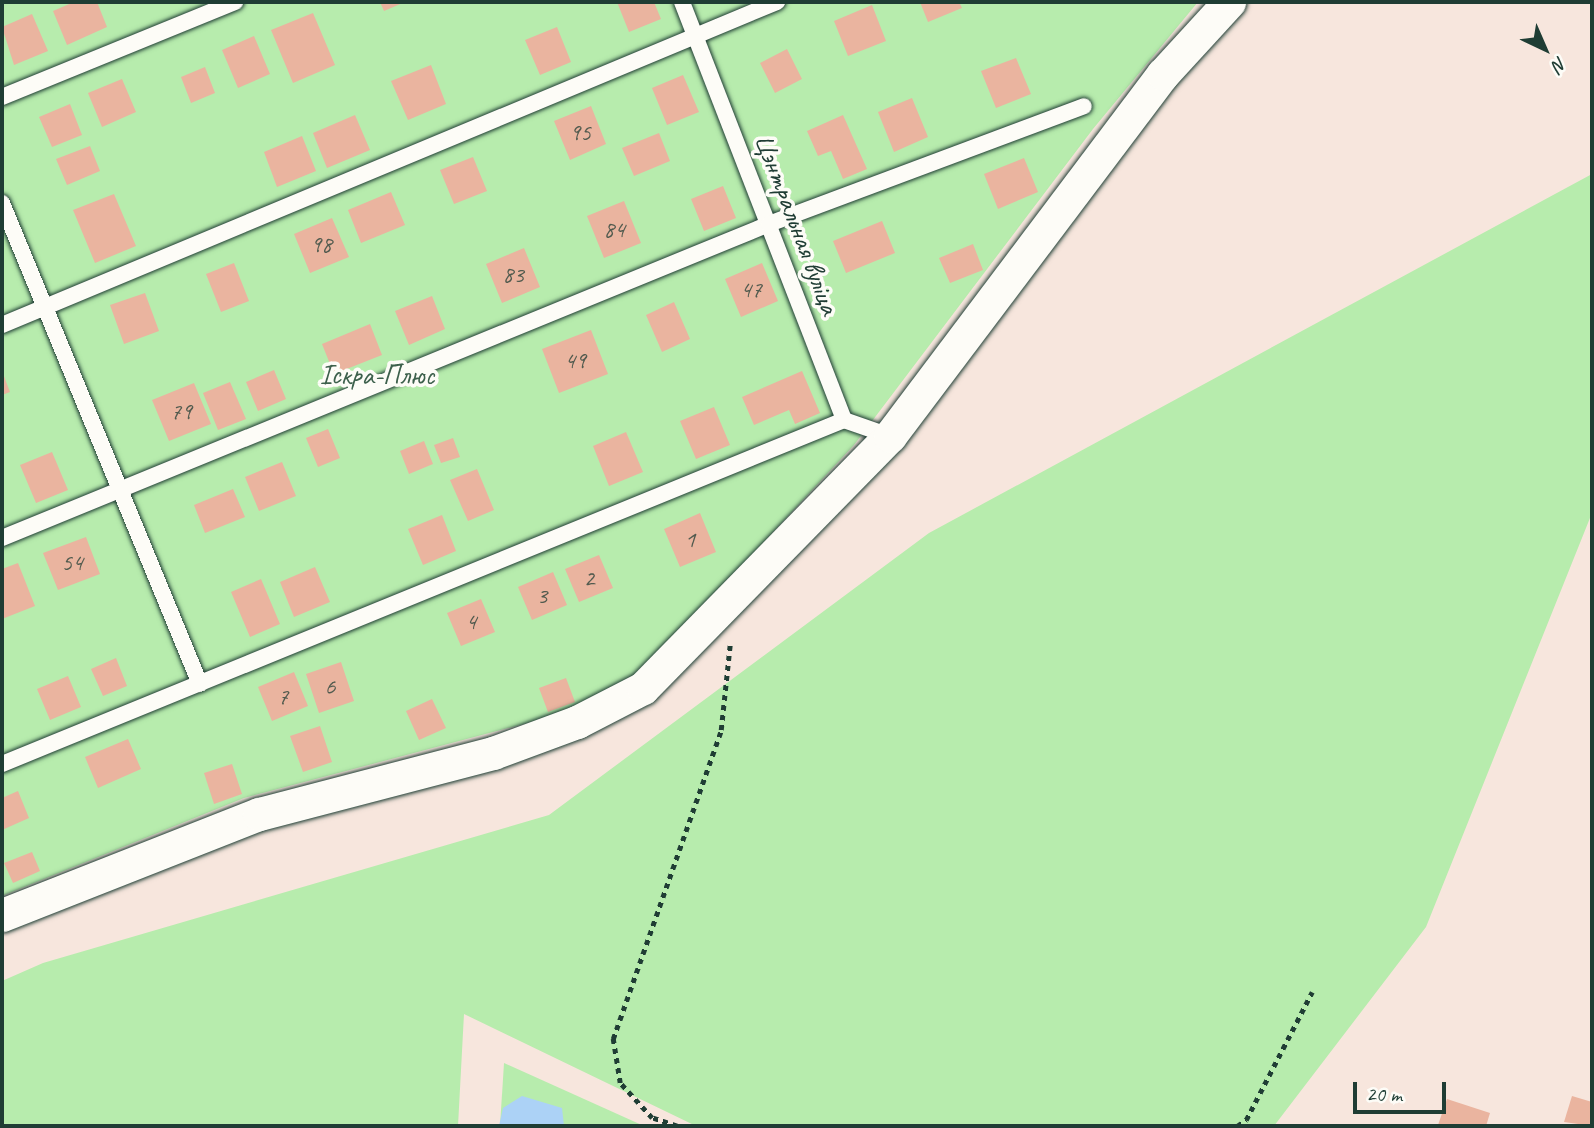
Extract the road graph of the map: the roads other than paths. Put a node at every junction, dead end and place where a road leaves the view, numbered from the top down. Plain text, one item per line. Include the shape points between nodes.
1 (235, 2) edge
2 (682, 2) edge
3 (777, 2) edge
4 (1229, 2) edge
5 (695, 36) junction
6 (2, 97) edge
7 (1084, 106) dead end
8 (2, 203) edge
9 (769, 224) junction
10 (45, 307) junction
11 (2, 325) edge
12 (844, 420) junction
13 (890, 436) junction
14 (120, 491) junction
15 (2, 538) edge
16 (200, 684) junction
17 (2, 764) edge
18 (2, 915) edge

1 - 6 lane
2 - 5 lane, Цэнтральная вуліца
3 - 5 lane
4 - 13 street via 1163,74
5 - 9 lane, Цэнтральная вуліца
5 - 10 lane
7 - 9 lane
8 - 10 lane
9 - 12 lane, Цэнтральная вуліца
9 - 14 lane
10 - 11 lane
10 - 14 lane
12 - 13 lane
12 - 16 lane
13 - 18 street via 643,688 577,722 493,753 259,814
14 - 15 lane
14 - 16 lane
16 - 17 lane

